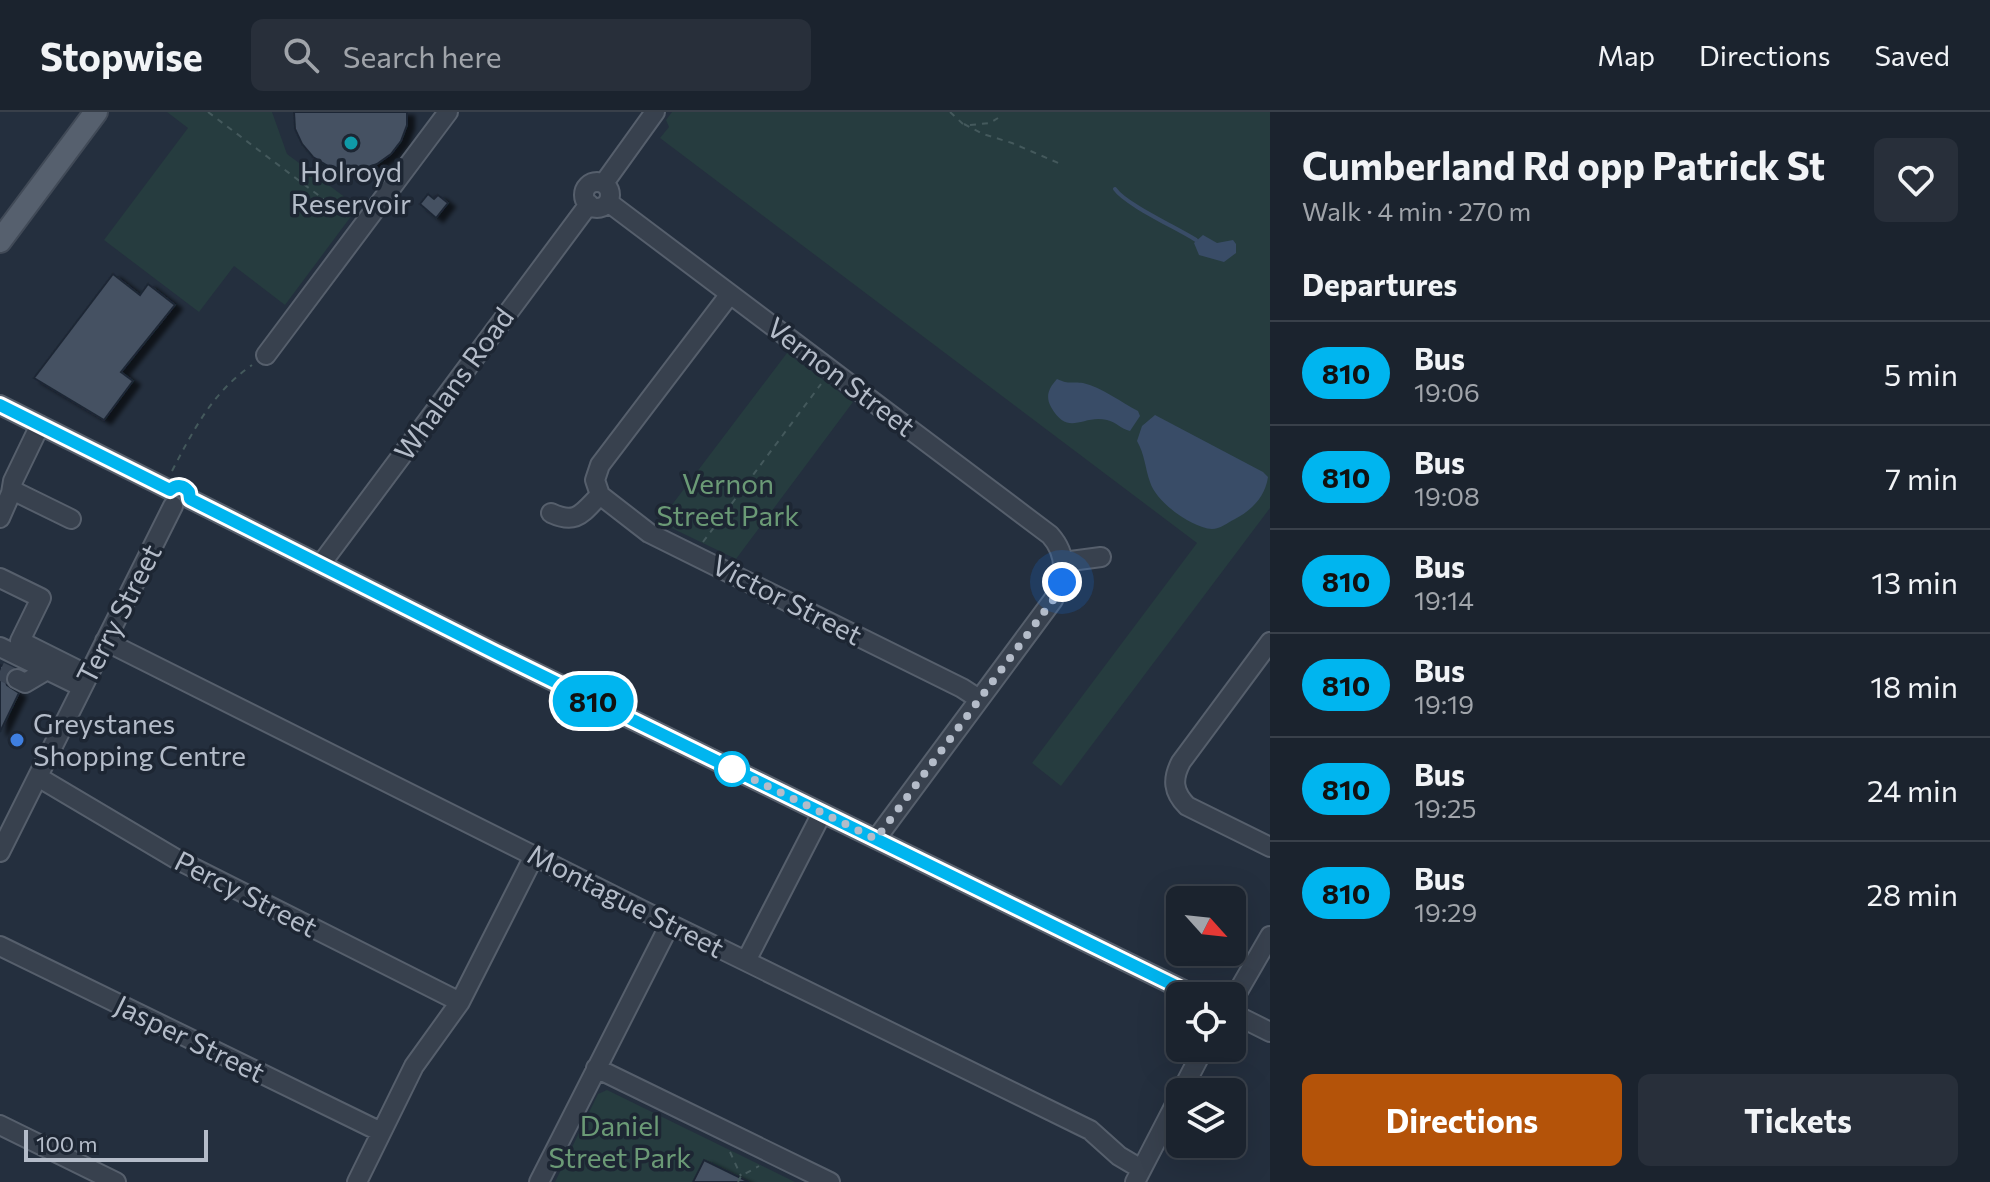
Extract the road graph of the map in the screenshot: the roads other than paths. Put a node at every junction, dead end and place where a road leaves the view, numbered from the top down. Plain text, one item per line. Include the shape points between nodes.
1 (96, 112) edge
2 (448, 112) edge
3 (649, 114) edge
4 (604, 183) junction
5 (608, 202) junction
6 (589, 204) junction
7 (0, 241) edge
8 (730, 294) junction
9 (266, 355) road end
10 (0, 405) edge
11 (40, 425) junction
12 (12, 490) junction
13 (600, 495) junction
14 (178, 498) junction
15 (551, 513) dead end
16 (0, 518) edge
17 (71, 519) dead end
18 (1101, 557) dead end
19 (1063, 562) junction
20 (321, 564) junction
21 (0, 578) edge
22 (105, 641) junction
23 (1270, 642) edge
24 (0, 647) edge
25 (47, 670) junction
26 (17, 679) tunnel mouth
27 (85, 681) junction
28 (979, 699) junction
29 (38, 777) junction
30 (822, 813) junction
31 (876, 839) junction
32 (1, 845) edge
33 (1270, 847) edge
34 (534, 856) junction
35 (670, 924) junction
36 (1270, 936) edge
37 (0, 946) edge
38 (746, 961) junction
39 (1167, 982) edge
40 (1246, 985) edge
41 (460, 1002) junction
42 (1246, 1017) edge
43 (1270, 1032) edge
44 (596, 1068) junction
45 (1166, 1122) edge
46 (0, 1125) edge
47 (381, 1132) junction
48 (86, 1175) edge
49 (1138, 1176) edge
50 (116, 1182) edge
51 (357, 1182) edge
52 (539, 1182) edge
53 (830, 1182) edge

1 - 7 main road
2 - 9 street
3 - 4 street
4 - 5 street
4 - 6 street via 586,188
5 - 6 street via 599,208
5 - 8 street, Vernon Street
6 - 20 street, Whalans Road
8 - 13 street via 600,465 595,480
8 - 19 street, Vernon Street via 1050,535
10 - 11 street
11 - 12 street
11 - 14 street
12 - 16 street
12 - 17 street
13 - 15 street via 572,519
13 - 28 street, Victor Street via 649,533
14 - 20 street
14 - 22 street, Terry Street
18 - 19 street
19 - 28 street via 1062,582 1053,600
20 - 30 street
21 - 27 street via 41,598 20,641
22 - 27 street, Terry Street
22 - 34 street, Montague Street
23 - 33 street via 1181,762 1166,791
24 - 25 street
25 - 26 street via 25,683
25 - 27 street
27 - 29 street, Terry Street
28 - 31 street
29 - 32 street, Terry Street
29 - 41 street, Percy Street via 178,860
30 - 31 street
30 - 38 street
31 - 39 street
34 - 35 street, Montague Street
34 - 41 street
35 - 38 street, Montague Street
35 - 44 street
36 - 40 street
37 - 47 street, Jasper Street
38 - 49 street, Montague Street via 1090,1130
41 - 47 street via 415,1063
42 - 43 street
44 - 52 street
44 - 53 street
45 - 49 street
46 - 48 street
47 - 51 street
48 - 50 street

